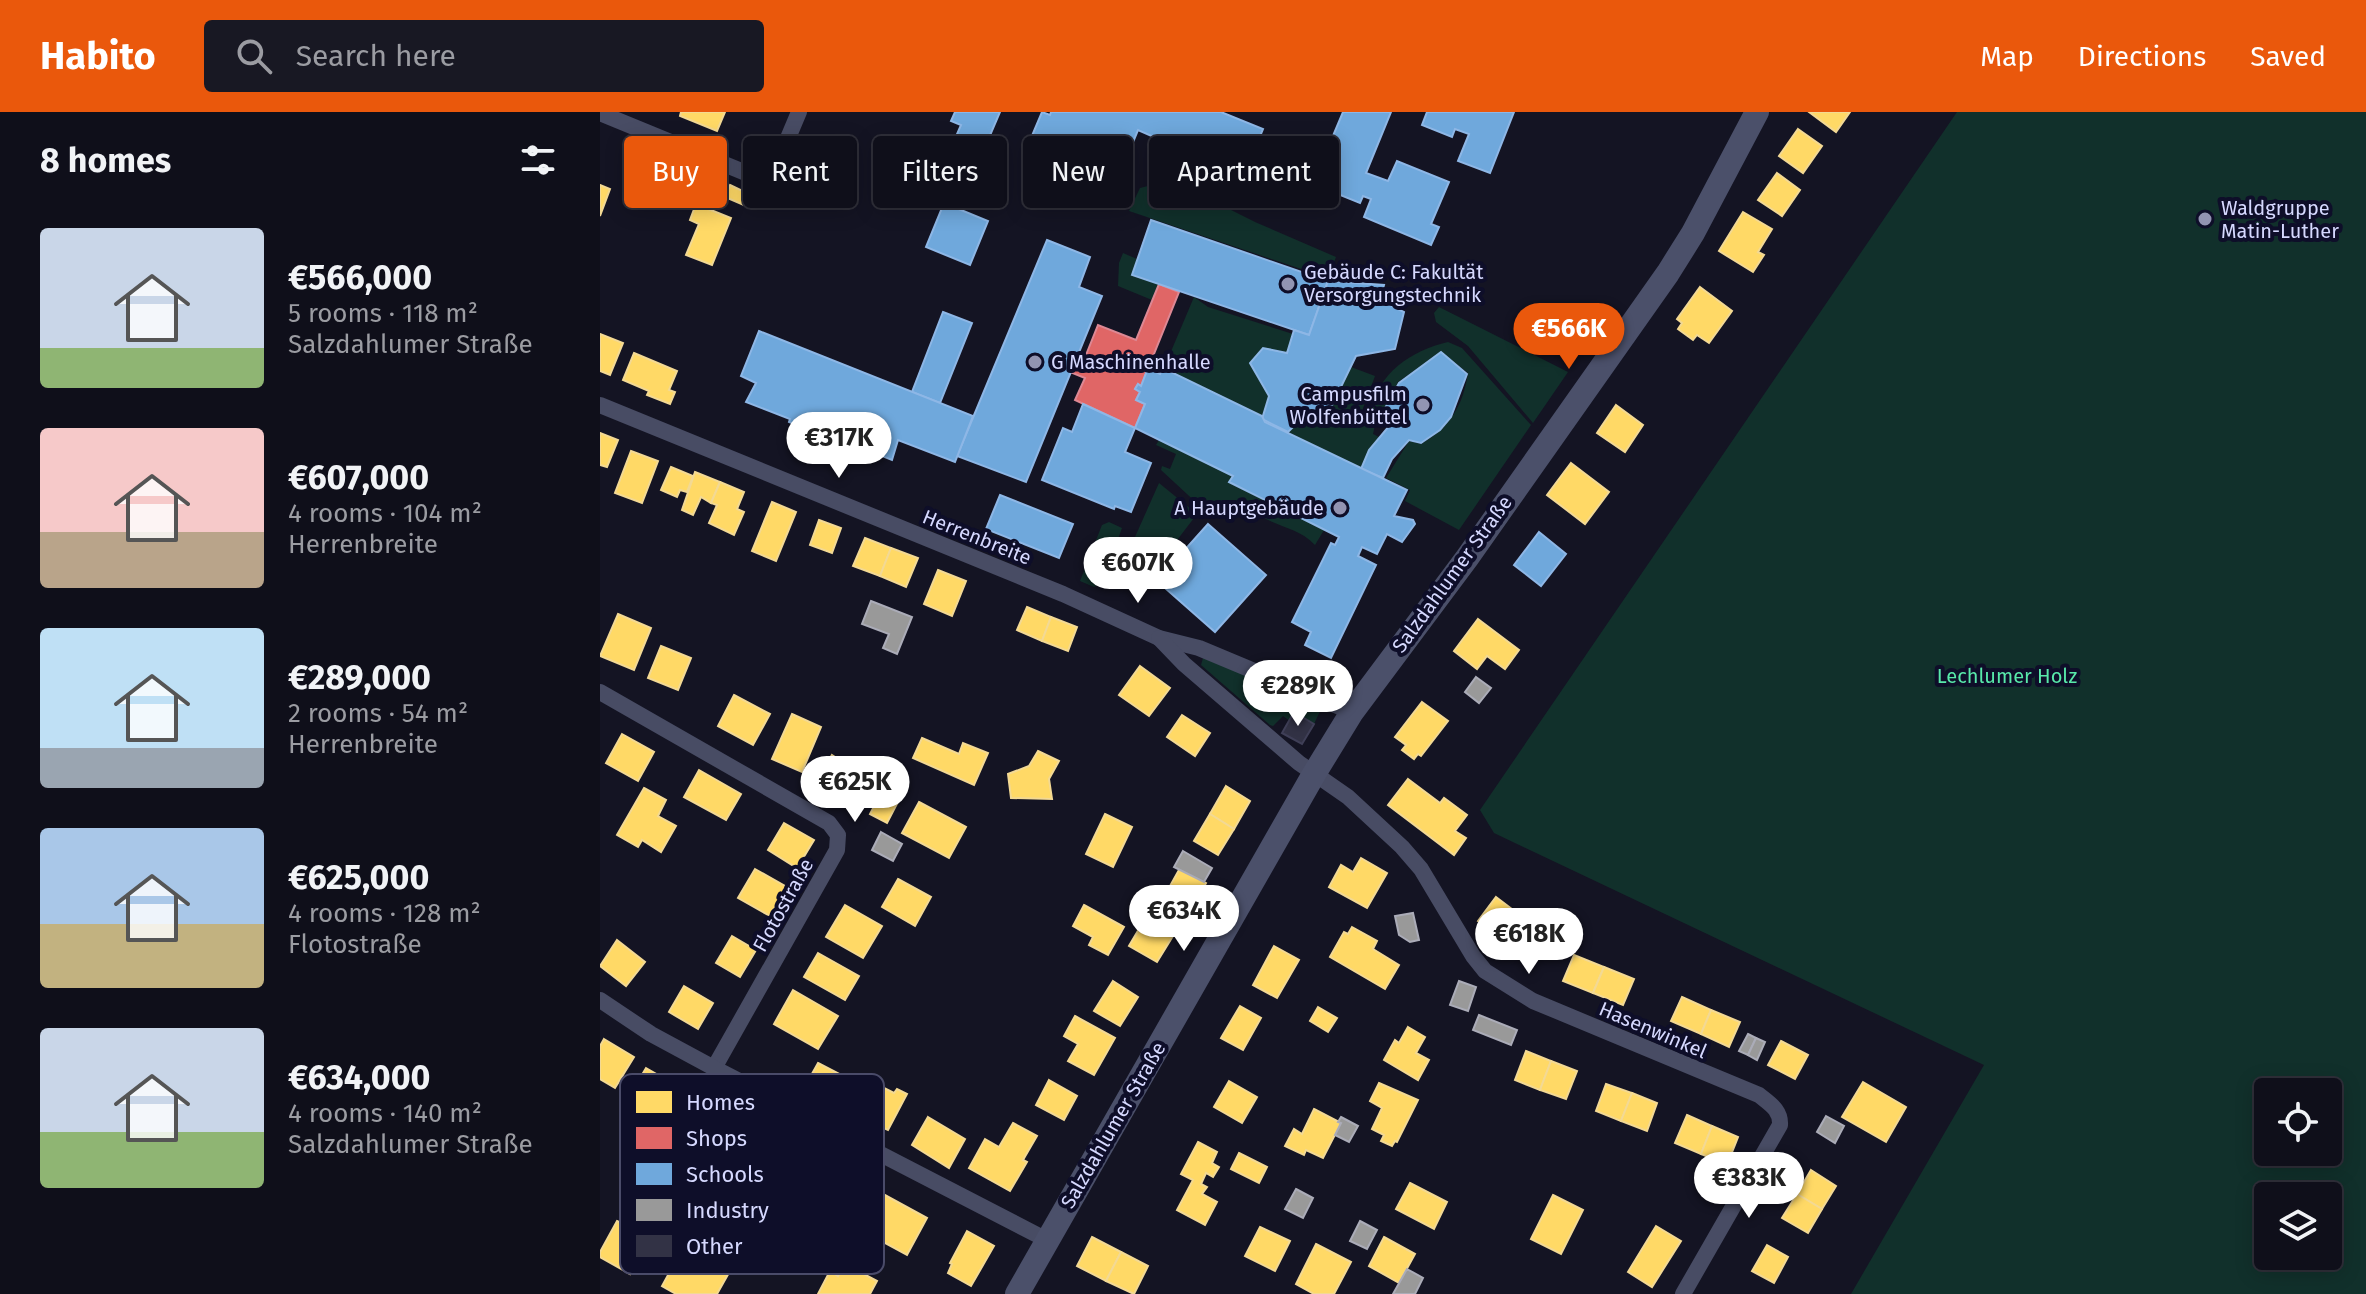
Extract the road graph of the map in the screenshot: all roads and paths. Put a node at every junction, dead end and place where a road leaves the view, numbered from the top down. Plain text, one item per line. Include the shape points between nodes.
1 (799, 112) edge
2 (1757, 112) edge
3 (600, 113) edge
4 (600, 405) edge
5 (1159, 638) junction
6 (600, 692) edge
7 (1352, 712) junction
8 (1314, 774) junction
9 (600, 1000) edge
10 (714, 1068) junction
11 (726, 1074) edge
12 (884, 1156) edge
13 (1047, 1240) junction
14 (1017, 1294) edge
15 (1683, 1294) edge

1 - 3 street via 780,157 765,173 746,173
2 - 7 main road, Salzdahlumer Straße via 1668,273
4 - 5 street, Herrenbreite
5 - 7 street, Herrenbreite via 1199,648
5 - 8 street, Herrenbreite
6 - 10 street, Flotostraße via 829,823 838,835 837,850
7 - 8 main road, Salzdahlumer Straße
8 - 13 main road, Salzdahlumer Straße
8 - 15 street, Hasenwinkel via 1348,797 1402,847 1485,971 1533,1001 1759,1095 1774,1106 1780,1125
9 - 10 street
10 - 11 street
12 - 13 street
13 - 14 main road, Salzdahlumer Straße

